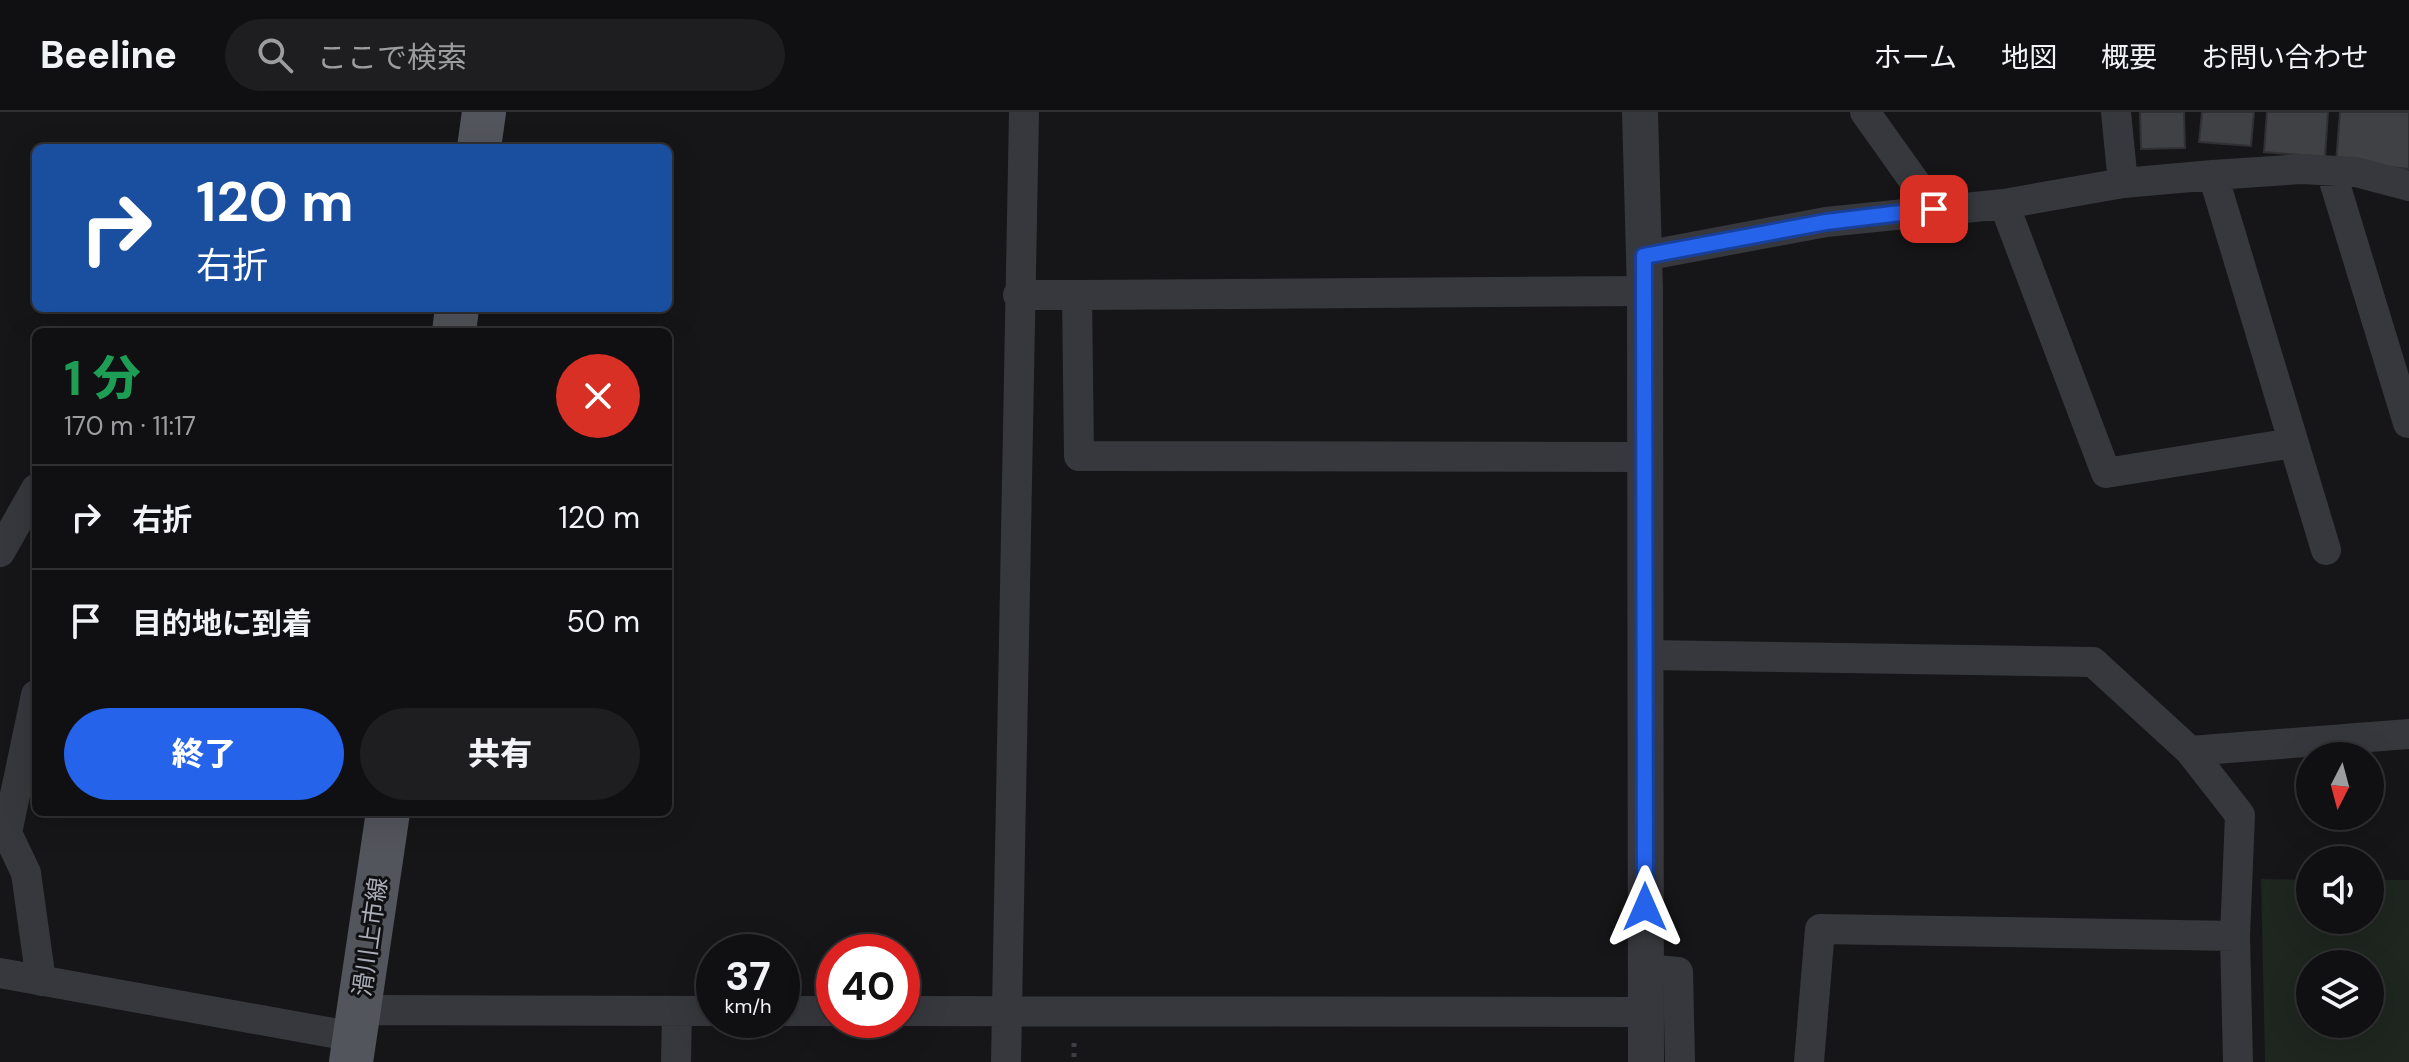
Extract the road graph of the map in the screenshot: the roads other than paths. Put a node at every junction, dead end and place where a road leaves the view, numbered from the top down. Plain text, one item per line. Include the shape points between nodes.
1 (484, 112) edge
2 (1024, 112) edge
3 (1640, 112) edge
4 (1865, 112) edge
5 (2116, 112) edge
6 (480, 144) edge
7 (2331, 171) junction
8 (2213, 175) junction
9 (2123, 183) junction
10 (2409, 186) edge
11 (2004, 204) junction
12 (1934, 209) junction
13 (1644, 256) junction
14 (1645, 291) junction
15 (1018, 295) junction
16 (1077, 295) junction
17 (2409, 424) edge
18 (2293, 443) junction
19 (1645, 457) junction
20 (32, 496) edge
21 (2326, 550) dead end
22 (0, 552) edge
23 (1645, 655) junction
24 (32, 714) edge
25 (2409, 734) edge
26 (2190, 751) junction
27 (387, 816) edge
28 (2235, 936) junction
29 (1645, 969) junction
30 (0, 973) edge
31 (41, 981) junction
32 (677, 1011) junction
33 (696, 1011) edge
34 (920, 1011) edge
35 (1009, 1011) junction
36 (1645, 1012) junction
37 (356, 1037) edge
38 (676, 1062) edge
39 (1006, 1062) edge
40 (1646, 1062) edge
41 (1680, 1062) edge
42 (1809, 1062) edge
43 (2238, 1062) edge

1 - 6 main road
2 - 15 street
3 - 13 street
4 - 12 street
5 - 9 street
7 - 8 street
7 - 10 street
7 - 17 street
8 - 9 street
8 - 18 street
9 - 11 street
11 - 12 street
11 - 18 street via 2106,473
12 - 13 street via 1826,222
13 - 14 street
14 - 16 street
14 - 19 street
15 - 16 street
15 - 35 street
16 - 19 street via 1079,456
18 - 21 street
19 - 23 street
20 - 22 street
23 - 26 street via 2093,662
23 - 29 street
24 - 31 street via 7,833 26,873
25 - 26 street
26 - 28 street via 2240,815
27 - 37 main road, 滑川上市線
28 - 42 street via 1820,929
28 - 43 street
29 - 36 street
29 - 41 street via 1678,972
30 - 31 street
31 - 37 street
32 - 33 street
32 - 37 street
32 - 38 street
34 - 35 street
35 - 36 street
35 - 39 street
36 - 40 street

